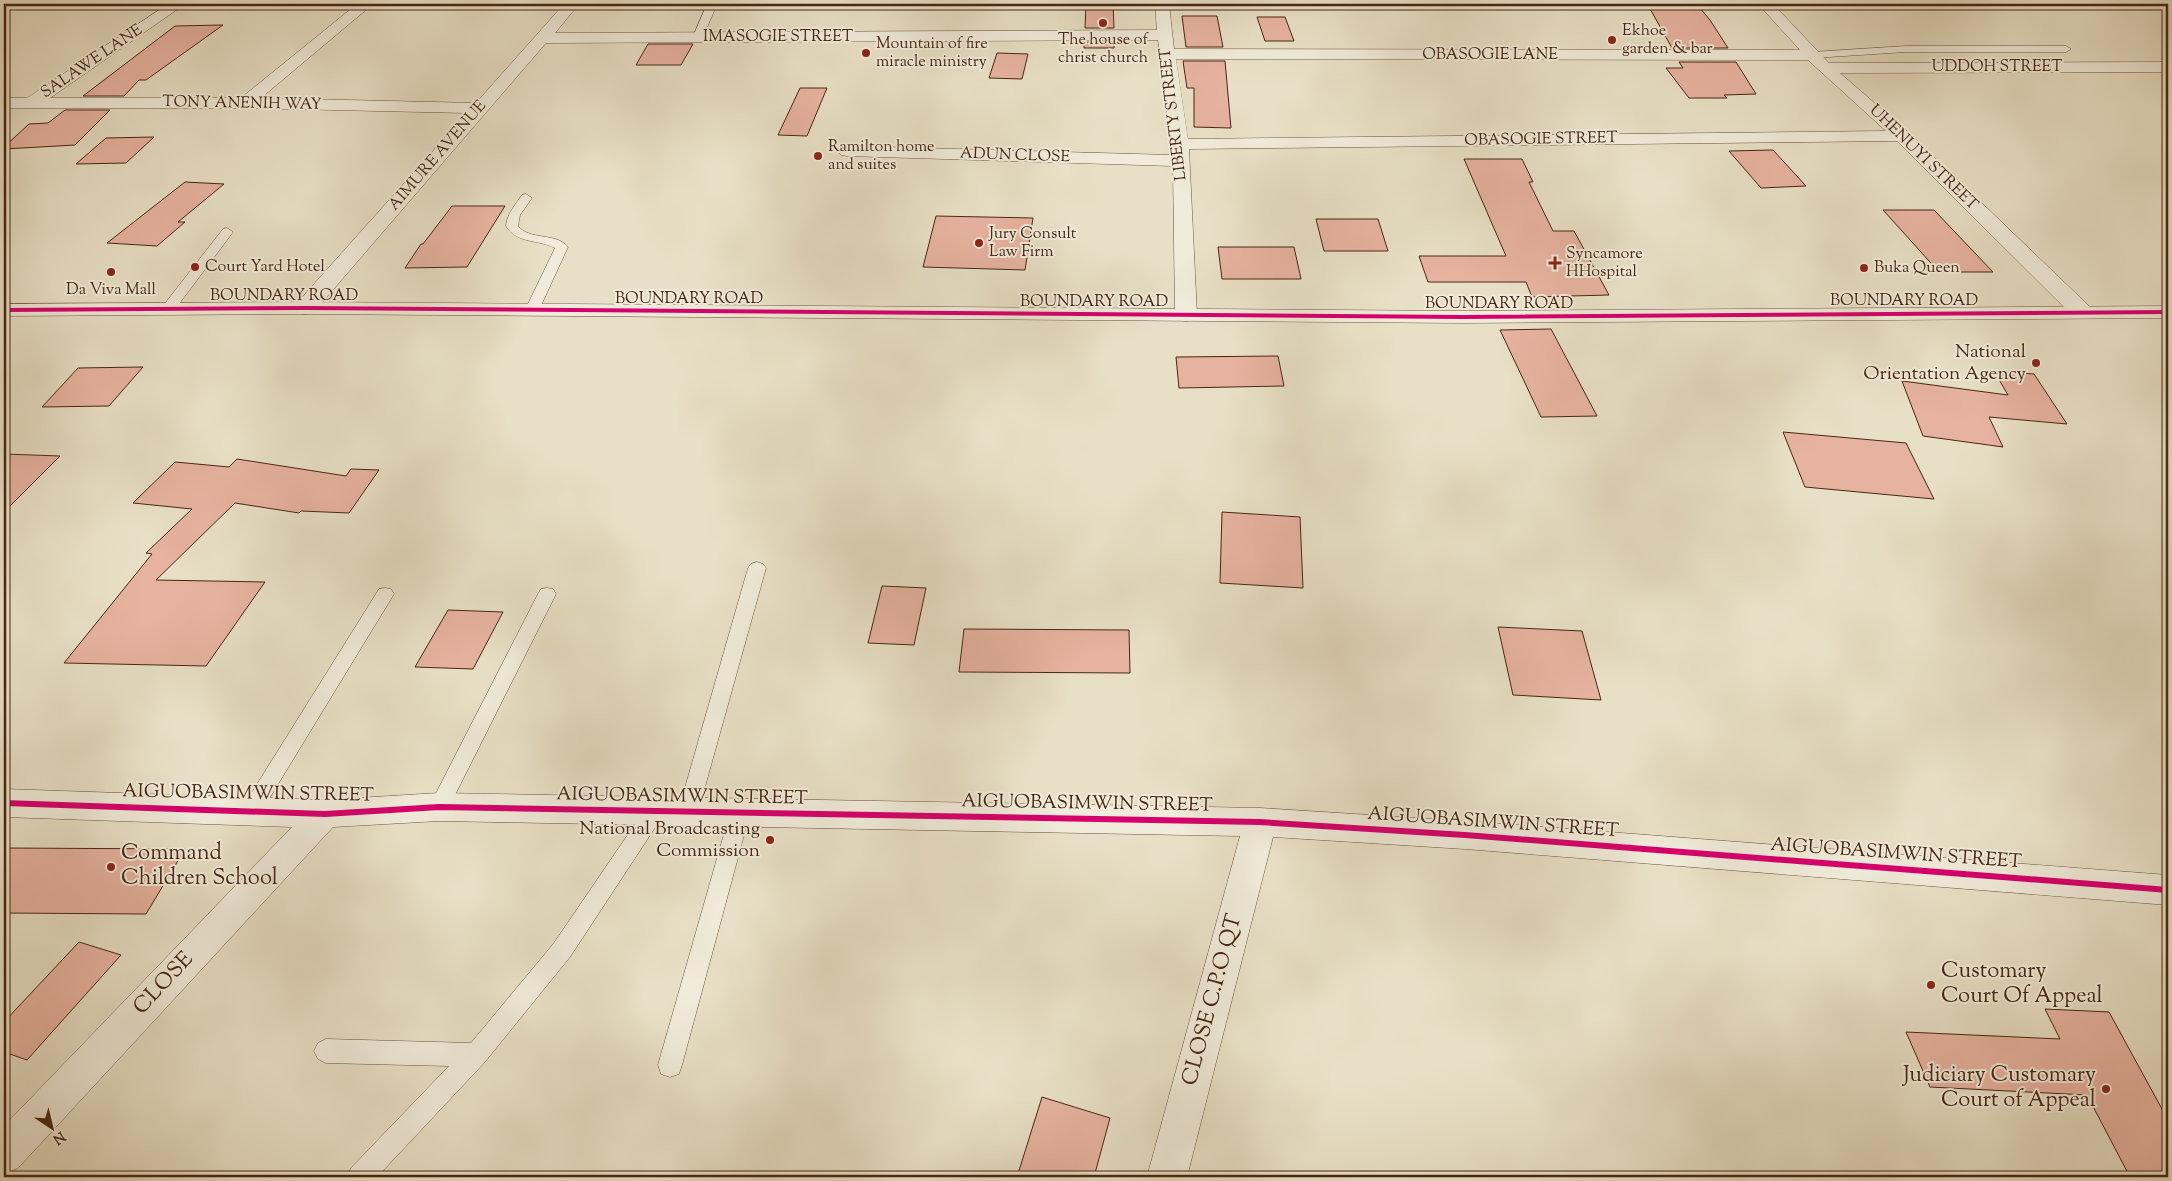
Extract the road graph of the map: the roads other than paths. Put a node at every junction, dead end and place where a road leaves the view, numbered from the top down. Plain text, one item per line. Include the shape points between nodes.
1 (178, 4) edge
2 (366, 4) edge
3 (572, 4) edge
4 (712, 4) edge
5 (1162, 4) edge
6 (1765, 4) edge
7 (1164, 35) junction
8 (698, 37) junction
9 (541, 38) junction
10 (2066, 48) dead end
11 (1167, 54) junction
12 (1819, 61) junction
13 (2168, 67) edge
14 (4, 103) edge
15 (31, 103) junction
16 (245, 103) junction
17 (480, 108) junction
18 (1902, 136) junction
19 (847, 151) dead end
20 (1181, 152) junction
21 (526, 198) dead end
22 (227, 232) dead end
23 (305, 308) junction
24 (168, 309) junction
25 (532, 310) junction
26 (9, 311) edge
27 (2082, 312) junction
28 (2168, 312) edge
29 (1186, 315) junction
30 (758, 568) dead end
31 (384, 594) dead end
32 (547, 594) dead end
33 (4, 803) edge
34 (439, 808) junction
35 (250, 811) junction
36 (655, 811) junction
37 (688, 812) junction
38 (740, 813) junction
39 (325, 814) junction
40 (1260, 822) junction
41 (2168, 890) edge
42 (326, 1051) dead end
43 (476, 1055) junction
44 (670, 1065) dead end
45 (4, 1154) edge
46 (360, 1177) edge
47 (1167, 1177) edge

1 - 15 street, SALAWE LANE
2 - 16 street
3 - 9 street, AIMURE AVENUE
4 - 8 lane
5 - 7 street, LIBERTY STREET
6 - 12 street, UHENUYI STREET
7 - 8 street, IMASOGIE STREET
7 - 11 street, LIBERTY STREET
8 - 9 street, IMASOGIE STREET
9 - 17 street, AIMURE AVENUE
10 - 12 lane via 1906,49
11 - 12 street, OBASOGIE LANE
11 - 20 street, LIBERTY STREET
12 - 13 street, UDDOH STREET
12 - 18 street, UHENUYI STREET
14 - 15 street, TONY ANENIH WAY
15 - 16 street, TONY ANENIH WAY
16 - 17 street, TONY ANENIH WAY
17 - 23 street, AIMURE AVENUE
18 - 20 street, OBASOGIE STREET
18 - 27 street, UHENUYI STREET
19 - 20 street, ADUN CLOSE
20 - 29 street, LIBERTY STREET
21 - 25 lane via 512,219 512,226 526,237 558,243 562,247
22 - 24 lane
23 - 24 street, BOUNDARY ROAD
23 - 25 street, BOUNDARY ROAD
24 - 26 street, BOUNDARY ROAD
25 - 29 street, BOUNDARY ROAD
27 - 28 street, BOUNDARY ROAD
27 - 29 street, BOUNDARY ROAD via 1473,317
30 - 37 lane
31 - 35 lane
32 - 34 lane
33 - 35 street, AIGUOBASIMWIN STREET
34 - 36 street, AIGUOBASIMWIN STREET
34 - 39 street, AIGUOBASIMWIN STREET
35 - 39 street, AIGUOBASIMWIN STREET
36 - 37 street, AIGUOBASIMWIN STREET
36 - 43 lane via 562,950
37 - 38 street, AIGUOBASIMWIN STREET
38 - 40 street, AIGUOBASIMWIN STREET
38 - 44 lane
39 - 45 street, CLOSE
40 - 41 street, AIGUOBASIMWIN STREET
40 - 47 street, CLOSE C.P.O QT
42 - 43 lane
43 - 46 lane

